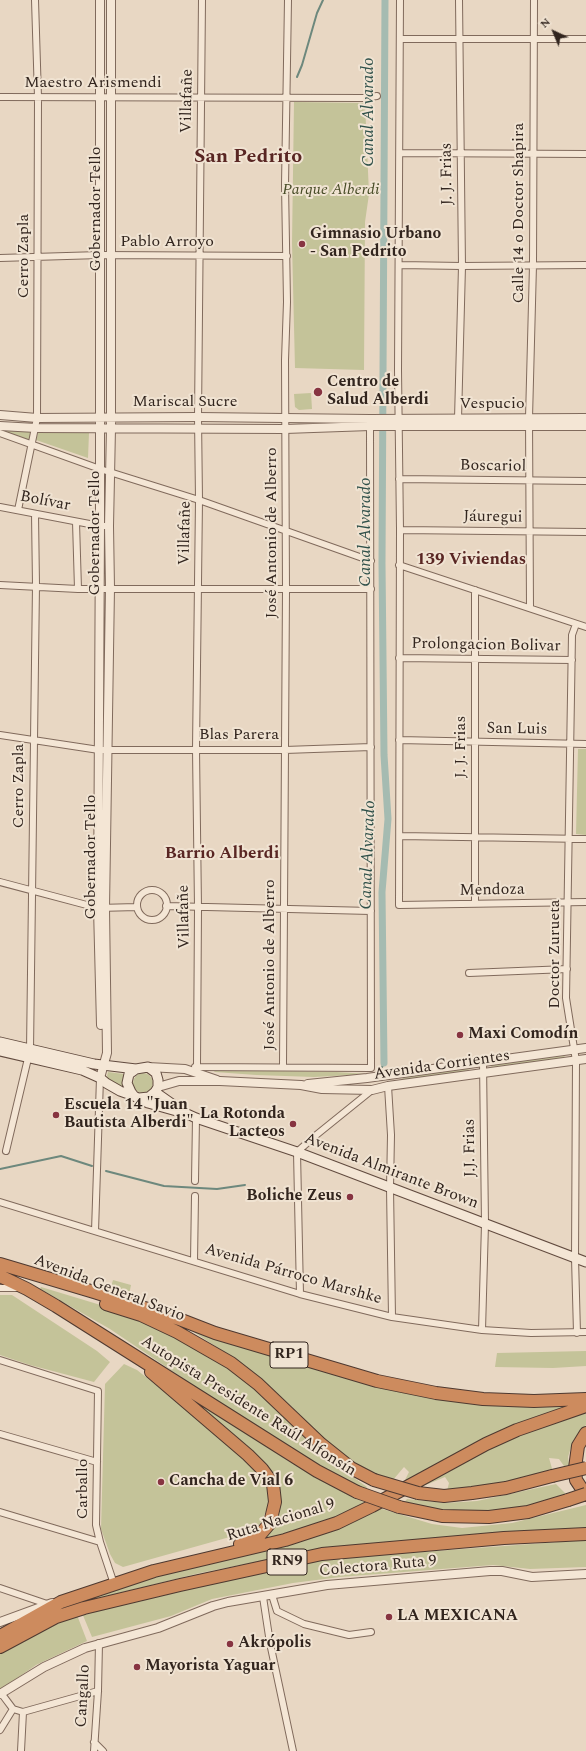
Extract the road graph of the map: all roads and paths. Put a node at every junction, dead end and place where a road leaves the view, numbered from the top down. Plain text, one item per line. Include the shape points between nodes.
1 (35, 0) edge
2 (100, 0) edge
3 (111, 0) edge
4 (202, 0) edge
5 (288, 0) edge
6 (400, 0) edge
7 (459, 0) edge
8 (534, 0) edge
9 (400, 39) junction
10 (459, 39) junction
11 (534, 39) junction
12 (586, 39) edge
13 (377, 96) dead end
14 (0, 97) edge
15 (38, 97) junction
16 (100, 97) junction
17 (111, 97) junction
18 (200, 97) junction
19 (286, 97) junction
20 (401, 153) junction
21 (460, 153) junction
22 (533, 154) junction
23 (586, 154) edge
24 (100, 255) junction
25 (111, 256) junction
26 (200, 256) junction
27 (287, 256) junction
28 (38, 257) junction
29 (0, 258) edge
30 (400, 265) junction
31 (533, 265) junction
32 (586, 265) edge
33 (462, 266) junction
34 (0, 415) edge
35 (100, 417) junction
36 (111, 417) junction
37 (198, 417) junction
38 (285, 417) junction
39 (37, 418) junction
40 (586, 418) edge
41 (458, 419) junction
42 (370, 423) junction
43 (398, 423) junction
44 (529, 423) junction
45 (0, 426) edge
46 (586, 426) edge
47 (36, 428) junction
48 (100, 428) junction
49 (111, 428) junction
50 (198, 428) junction
51 (285, 429) junction
52 (0, 433) edge
53 (32, 444) junction
54 (100, 468) junction
55 (109, 471) junction
56 (399, 479) junction
57 (530, 480) junction
58 (586, 481) edge
59 (199, 500) junction
60 (0, 507) edge
61 (18, 510) junction
62 (35, 514) junction
63 (76, 522) junction
64 (100, 526) junction
65 (109, 526) junction
66 (400, 530) junction
67 (285, 531) junction
68 (530, 532) junction
69 (586, 532) edge
70 (370, 561) junction
71 (399, 565) junction
72 (0, 584) edge
73 (36, 585) junction
74 (100, 588) junction
75 (110, 588) junction
76 (78, 589) junction
77 (371, 589) junction
78 (198, 590) junction
79 (286, 590) junction
80 (475, 590) junction
81 (530, 608) junction
82 (576, 624) junction
83 (586, 627) edge
84 (399, 658) junction
85 (475, 659) junction
86 (572, 660) junction
87 (0, 735) edge
88 (34, 740) junction
89 (399, 740) junction
90 (475, 742) junction
91 (571, 744) junction
92 (586, 744) edge
93 (371, 747) junction
94 (196, 749) junction
95 (103, 750) junction
96 (285, 750) junction
97 (400, 836) junction
98 (475, 837) junction
99 (569, 839) junction
100 (586, 839) edge
101 (0, 882) edge
102 (32, 891) junction
103 (586, 902) edge
104 (568, 903) junction
105 (475, 904) junction
106 (166, 906) junction
107 (137, 907) junction
108 (101, 908) junction
109 (198, 908) junction
110 (284, 909) junction
111 (371, 911) junction
112 (567, 969) junction
113 (469, 973) dead end
114 (0, 1042) edge
115 (586, 1048) edge
116 (575, 1050) junction
117 (0, 1051) edge
118 (29, 1054) junction
119 (586, 1059) edge
120 (576, 1061) junction
121 (483, 1062) junction
122 (103, 1065) junction
123 (197, 1066) junction
124 (283, 1066) junction
125 (148, 1067) junction
126 (371, 1068) junction
127 (136, 1069) junction
128 (185, 1069) junction
129 (483, 1075) junction
130 (378, 1077) junction
131 (100, 1078) junction
132 (220, 1081) junction
133 (301, 1085) junction
134 (388, 1086) junction
135 (156, 1089) junction
136 (372, 1090) junction
137 (136, 1097) junction
138 (185, 1113) junction
139 (196, 1118) junction
140 (6, 1151) dead end
141 (297, 1152) junction
142 (195, 1181) dead end
143 (390, 1188) junction
144 (195, 1196) dead end
145 (0, 1202) edge
146 (484, 1224) junction
147 (95, 1231) junction
148 (575, 1258) junction
149 (194, 1261) junction
150 (586, 1262) edge
151 (0, 1264) edge
152 (0, 1276) edge
153 (0, 1288) edge
154 (27, 1289) junction
155 (300, 1294) junction
156 (392, 1317) junction
157 (482, 1330) junction
158 (586, 1332) edge
159 (577, 1333) junction
160 (127, 1350) junction
161 (0, 1360) edge
162 (586, 1400) edge
163 (586, 1406) edge
164 (586, 1433) edge
165 (0, 1434) edge
166 (97, 1462) junction
167 (586, 1468) edge
168 (586, 1495) edge
169 (0, 1512) edge
170 (586, 1534) edge
171 (100, 1542) junction
172 (154, 1571) junction
173 (586, 1574) edge
174 (114, 1584) junction
175 (0, 1588) edge
176 (268, 1596) junction
177 (61, 1602) junction
178 (47, 1604) junction
179 (0, 1622) edge
180 (371, 1632) dead end
181 (0, 1636) edge
182 (99, 1643) junction
183 (0, 1647) edge
184 (98, 1691) junction
185 (1, 1694) edge
186 (13, 1710) junction
187 (23, 1712) junction
188 (0, 1730) edge
189 (94, 1742) junction
190 (21, 1751) edge
191 (94, 1751) edge
192 (103, 1751) edge
193 (293, 1751) edge

1 - 15 street, Cerro Zapla
2 - 16 street, Gobernador Tello
3 - 17 street, Gobernador Tello
4 - 18 street, Villafañe
5 - 19 street, José Antonio de Alberro
6 - 9 street
7 - 10 street, J. J. Frias
8 - 11 street, Calle 14 o Doctor Shapira
9 - 10 street
9 - 20 street
10 - 11 street
10 - 21 street, J. J. Frias
11 - 12 street
11 - 22 street, Calle 14 o Doctor Shapira
13 - 19 street, Maestro Arismendi
14 - 15 street, Maestro Arismendi
15 - 16 street, Maestro Arismendi
15 - 28 street, Cerro Zapla
16 - 17 street, Maestro Arismendi
16 - 24 street, Gobernador Tello
17 - 18 street, Maestro Arismendi
17 - 25 street, Gobernador Tello
18 - 19 street, Maestro Arismendi
18 - 26 street, Villafañe
19 - 27 street, José Antonio de Alberro
20 - 21 street
20 - 30 street
21 - 22 street
21 - 33 street, J. J. Frias
22 - 23 street
22 - 31 street, Calle 14 o Doctor Shapira
24 - 25 street, Pablo Arroyo
24 - 28 street, Pablo Arroyo
24 - 35 street, Gobernador Tello
25 - 26 street, Pablo Arroyo
25 - 36 street, Gobernador Tello
26 - 27 street, Pablo Arroyo
26 - 37 street, Villafañe
27 - 38 street, José Antonio de Alberro
28 - 29 street, Pablo Arroyo
28 - 39 street, Cerro Zapla
30 - 33 street
30 - 43 street
31 - 32 street
31 - 33 street
31 - 44 street, Calle 14 o Doctor Shapira
33 - 41 street, J. J. Frias
34 - 39 street, Mariscal Sucre
35 - 36 street, Mariscal Sucre
35 - 39 street, Mariscal Sucre
35 - 48 street, Gobernador Tello
36 - 37 street, Mariscal Sucre
36 - 49 street, Gobernador Tello
37 - 38 street, Mariscal Sucre
37 - 50 street, Villafañe
38 - 42 street, Mariscal Sucre
38 - 51 street, José Antonio de Alberro
39 - 47 street, Cerro Zapla
40 - 44 street, Vespucio
41 - 43 street, Vespucio
41 - 44 street, Vespucio
42 - 43 street
42 - 51 street, Mariscal Sucre
42 - 70 street
43 - 44 street, Vespucio
43 - 56 street
44 - 46 street, Vespucio
44 - 57 street, Calle 14 o Doctor Shapira
45 - 47 street, Mariscal Sucre
47 - 48 street, Mariscal Sucre
47 - 53 street, Cerro Zapla
48 - 49 street, Mariscal Sucre
48 - 54 street, Gobernador Tello
49 - 50 street, Mariscal Sucre
49 - 55 street, Gobernador Tello
50 - 51 street, Mariscal Sucre
50 - 59 street, Villafañe
51 - 67 street, José Antonio de Alberro
52 - 53 street
53 - 54 street
53 - 61 street, Cerro Zapla
54 - 55 street
54 - 64 street, Gobernador Tello
55 - 59 street
55 - 65 street, Gobernador Tello
56 - 57 street, Boscariol
56 - 66 street
57 - 58 street, Boscariol
57 - 68 street, Calle 14 o Doctor Shapira
59 - 67 street
59 - 78 street, Villafañe
60 - 61 street, Bolívar
61 - 62 street, Bolívar
62 - 63 street, Bolívar
62 - 73 street, Cerro Zapla
63 - 64 street, Bolívar
63 - 76 street
64 - 65 street, Bolívar
64 - 74 street, Gobernador Tello
65 - 75 street, Gobernador Tello
66 - 68 street, Jáuregui
66 - 71 street
67 - 70 street
67 - 79 street, José Antonio de Alberro
68 - 69 street, Jáuregui
68 - 81 street, Calle 14 o Doctor Shapira
70 - 77 street
71 - 80 street
71 - 84 street
72 - 73 street
73 - 76 street
73 - 88 street, Cerro Zapla
74 - 75 street
74 - 76 street
74 - 95 street, Gobernador Tello
75 - 78 street
75 - 95 street, Gobernador Tello
77 - 79 street
77 - 93 street
78 - 79 street
78 - 94 street, Villafañe
79 - 96 street, José Antonio de Alberro
80 - 81 street
80 - 85 street, J. J. Frias
81 - 82 street
82 - 83 street
82 - 86 street, Doctor Zurueta via 572,634
84 - 85 street, Prolongacion Bolivar
84 - 89 street
85 - 86 street, Prolongacion Bolivar
85 - 90 street, J. J. Frias
86 - 91 street, Doctor Zurueta
87 - 88 street, Blas Parera
88 - 95 street, Blas Parera
88 - 102 street, Cerro Zapla
89 - 90 street, San Luis
89 - 97 street
90 - 91 street, San Luis
90 - 98 street, J. J. Frias
91 - 92 street, San Luis
91 - 99 street, Doctor Zurueta
93 - 96 street, Blas Parera
93 - 111 street
94 - 95 street, Blas Parera
94 - 96 street, Blas Parera
94 - 109 street, Villafañe
95 - 108 street, Gobernador Tello
96 - 110 street, José Antonio de Alberro
97 - 98 street
97 - 105 street, Mendoza via 399,905
98 - 99 street
98 - 105 street, J. J. Frias
99 - 100 street
99 - 104 street, Doctor Zurueta
101 - 102 street
102 - 108 street
102 - 118 street, Cerro Zapla
103 - 104 street, Mendoza
104 - 105 street, Mendoza
104 - 112 street, Doctor Zurueta
106 - 107 street via 160,918 151,920 142,916
106 - 107 street via 164,897 152,890 139,898
106 - 109 street
107 - 108 street
108 - 122 street, Gobernador Tello via 107,1053
109 - 110 street
109 - 123 street, Villafañe
110 - 111 street
110 - 124 street, José Antonio de Alberro
111 - 126 street
112 - 113 street
112 - 116 street, Doctor Zurueta via 566,998
114 - 118 main road
115 - 116 street, Avenida Corrientes
116 - 120 street, Doctor Zurueta
116 - 121 street, Avenida Corrientes
117 - 118 main road
118 - 122 main road
118 - 131 main road
118 - 140 street, Cerro Zapla
119 - 120 street, Avenida Corrientes
120 - 129 street, Avenida Corrientes
120 - 148 street, Doctor Zurueta
121 - 129 street, J.J. Frias
121 - 130 street, Avenida Corrientes
122 - 127 main road
122 - 131 street, Gobernador Tello
123 - 124 street
123 - 128 street
124 - 126 street
125 - 127 main road
125 - 128 street, Avenida Corrientes
125 - 135 main road via 156,1073
126 - 130 street
127 - 137 main road via 129,1074 127,1083
128 - 132 street, Avenida Corrientes
129 - 134 street, Avenida Corrientes
129 - 146 street, J.J. Frias
130 - 133 street, Avenida Corrientes
131 - 137 main road via 120,1091
131 - 147 street, Gobernador Tello
132 - 133 street, Avenida Corrientes
132 - 135 street, Avenida Corrientes via 179,1081
133 - 136 street, Avenida Corrientes via 322,1089
134 - 136 street, Avenida Corrientes
134 - 143 street via 391,1135
135 - 137 main road via 149,1097
135 - 138 main road
136 - 141 street
137 - 138 main road
138 - 139 main road, Avenida Almirante Brown
139 - 141 main road, Avenida Almirante Brown
139 - 142 street
141 - 143 main road, Avenida Almirante Brown
141 - 155 street
143 - 146 main road, Avenida Almirante Brown
143 - 156 street
144 - 149 street
145 - 147 street, Avenida Párroco Marshke
146 - 148 main road, Avenida Almirante Brown
146 - 157 street, J.J. Frias
147 - 149 street, Avenida Párroco Marshke
148 - 150 main road, Avenida Almirante Brown
148 - 159 street, Doctor Zurueta
149 - 155 street, Avenida Párroco Marshke
151 - 162 highway, RP1 via 179,1319 215,1333 389,1384 483,1399
151 - 167 highway, Avenida General Savio / RP1, bridge via 141,1315 198,1343 231,1363 258,1384 342,1462 374,1480 418,1493 444,1496 506,1488
152 - 154 highway, Avenida General Savio
153 - 154 street
154 - 160 highway, Avenida General Savio
155 - 156 street, Avenida Párroco Marshke
156 - 157 street, Avenida Párroco Marshke
157 - 159 street, Avenida Párroco Marshke
158 - 159 street, Avenida Párroco Marshke
160 - 168 highway, Autopista Presidente Raúl Alfonsín, bridge via 317,1471 357,1492 399,1507 442,1516 489,1517 528,1512
160 - 172 highway via 248,1455 270,1479 275,1494 270,1524 258,1537 168,1564
161 - 166 street, Carballo via 98,1391
163 - 172 highway, Ruta Nacional 9 / RN9 via 492,1441 337,1523 284,1540
164 - 168 highway via 578,1446 575,1468 576,1480
165 - 166 street
166 - 171 street, Carballo via 96,1520
169 - 171 street
170 - 183 highway, RN9 via 504,1538 322,1554 164,1588 73,1611 45,1622
171 - 174 street, Carballo
172 - 174 highway, Ruta Nacional 9 / RN9
173 - 176 street, Colectora Ruta 9 via 532,1577 490,1571 327,1585
174 - 177 highway, Ruta Nacional 9 / RN9
175 - 178 street
176 - 180 street via 277,1611 304,1624 349,1635
176 - 182 street, Colectora Ruta 9 via 213,1606 158,1628
176 - 193 street via 270,1643
177 - 178 street
177 - 181 highway, Ruta Nacional 9 / RN9
178 - 179 street
182 - 184 street, Cangallo
182 - 185 street, Colectora Ruta 9 via 60,1658
184 - 187 street
184 - 189 street, Cangallo
185 - 186 street
186 - 187 street
186 - 188 street
187 - 190 street
189 - 191 street, Cangallo
189 - 192 street

